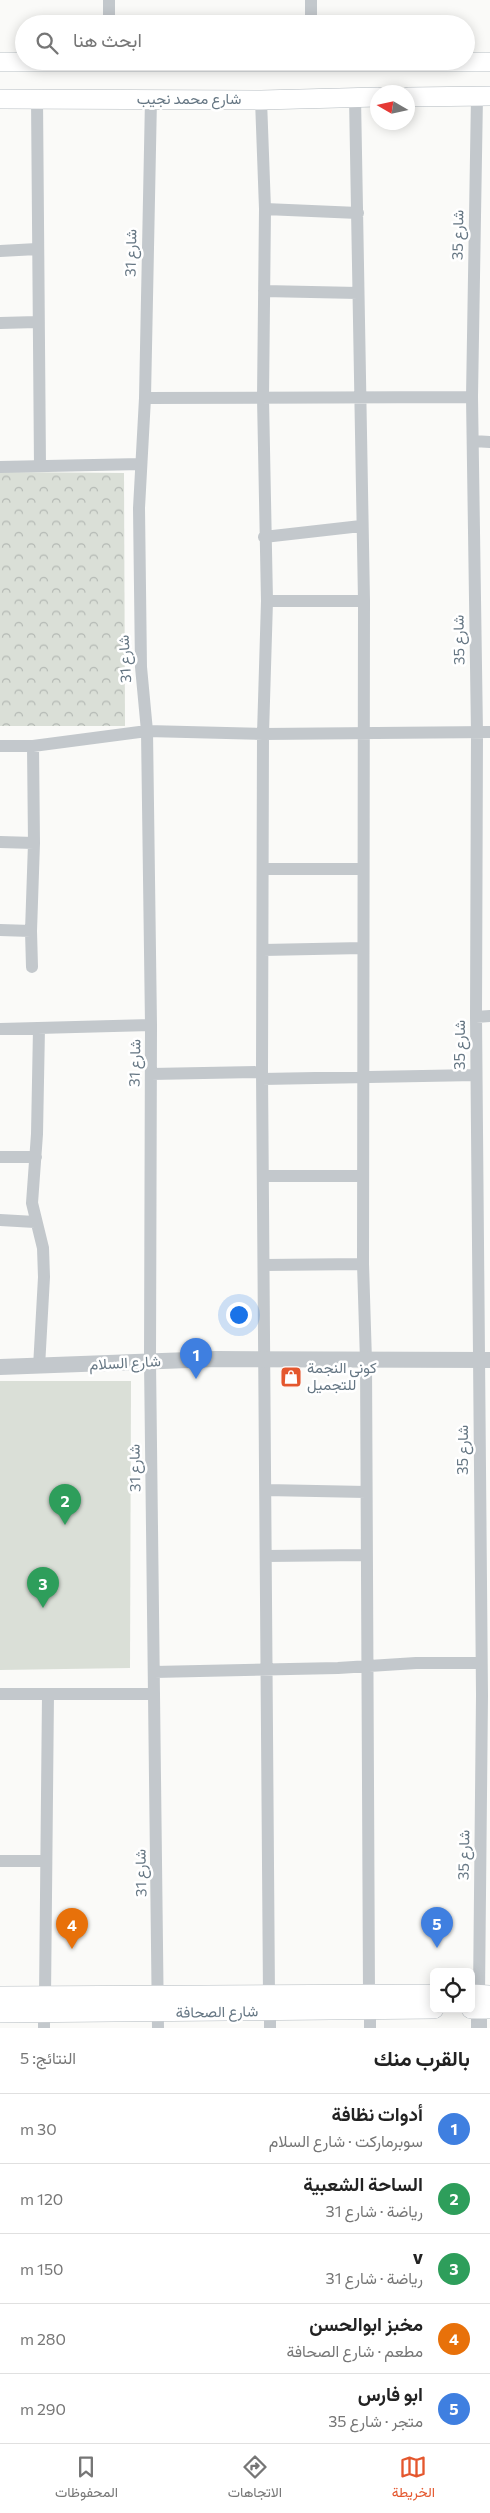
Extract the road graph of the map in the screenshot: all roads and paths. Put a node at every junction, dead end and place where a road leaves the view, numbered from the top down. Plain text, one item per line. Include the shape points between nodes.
1 (109, 0) edge
2 (311, 0) edge
3 (109, 15) edge
4 (311, 15) edge
5 (0, 62) edge
6 (15, 62) edge
7 (475, 62) edge
8 (490, 62) edge
9 (483, 96) edge
10 (355, 97) junction
11 (370, 97) edge
12 (415, 97) edge
13 (37, 98) junction
14 (0, 99) edge
15 (150, 99) junction
16 (261, 100) junction
17 (265, 209) junction
18 (358, 213) junction
19 (36, 249) junction
20 (0, 251) edge
21 (264, 291) junction
22 (358, 293) junction
23 (38, 322) junction
24 (0, 323) edge
25 (361, 396) junction
26 (472, 397) junction
27 (145, 398) junction
28 (263, 398) junction
29 (473, 441) junction
30 (490, 442) edge
31 (141, 464) junction
32 (40, 466) junction
33 (0, 467) edge
34 (361, 526) junction
35 (264, 537) junction
36 (267, 601) junction
37 (364, 601) junction
38 (147, 732) junction
39 (490, 732) edge
40 (477, 733) junction
41 (263, 734) junction
42 (364, 734) junction
43 (0, 746) edge
44 (33, 746) junction
45 (0, 842) edge
46 (34, 843) junction
47 (263, 869) junction
48 (362, 869) junction
49 (0, 930) edge
50 (31, 931) junction
51 (363, 948) junction
52 (263, 950) junction
53 (32, 967) dead end
54 (490, 1016) edge
55 (476, 1017) junction
56 (151, 1024) junction
57 (39, 1028) junction
58 (0, 1030) edge
59 (151, 1074) junction
60 (262, 1075) junction
61 (476, 1075) junction
62 (364, 1077) junction
63 (0, 1156) edge
64 (36, 1158) junction
65 (264, 1176) junction
66 (363, 1176) junction
67 (0, 1220) edge
68 (35, 1222) junction
69 (363, 1264) junction
70 (265, 1265) junction
71 (266, 1360) junction
72 (485, 1360) edge
73 (366, 1361) junction
74 (150, 1362) junction
75 (0, 1367) edge
76 (39, 1367) junction
77 (266, 1490) junction
78 (366, 1492) junction
79 (366, 1555) junction
80 (266, 1556) junction
81 (481, 1663) junction
82 (367, 1666) junction
83 (266, 1668) junction
84 (154, 1672) junction
85 (0, 1694) edge
86 (48, 1694) junction
87 (154, 1694) junction
88 (486, 1695) edge
89 (0, 1861) edge
90 (45, 1861) junction
91 (430, 1994) edge
92 (0, 1996) edge
93 (370, 2002) junction
94 (480, 2002) edge
95 (430, 2009) edge
96 (158, 2012) edge
97 (270, 2012) edge
98 (0, 2013) edge
99 (44, 2013) edge
100 (370, 2028) edge
101 (479, 2028) edge

1 - 3 street
2 - 4 street
5 - 6 main road
7 - 8 main road
9 - 12 main road
9 - 26 street, شارع 35
10 - 11 main road, شارع محمد نجيب
10 - 16 main road, شارع محمد نجيب
10 - 18 street
13 - 14 main road, شارع محمد نجيب
13 - 15 main road, شارع محمد نجيب
13 - 19 street
15 - 16 main road, شارع محمد نجيب
15 - 27 street, شارع 31
16 - 17 street
17 - 18 street
17 - 21 street
18 - 22 street
19 - 20 street
19 - 23 street
21 - 22 street
21 - 28 street
22 - 25 street
23 - 24 street
23 - 32 street
25 - 26 street
25 - 28 street
25 - 34 street
26 - 29 street, شارع 35
27 - 28 street
27 - 31 street, شارع 31
28 - 35 street
29 - 30 street
29 - 40 street, شارع 35
31 - 32 street
31 - 38 street, شارع 31 via 141,667
32 - 33 street
34 - 35 street
34 - 37 street
35 - 36 street
36 - 37 street
36 - 41 street
37 - 42 street
38 - 41 street
38 - 44 street
38 - 56 street, شارع 31
39 - 40 street
40 - 42 street
40 - 55 street, شارع 35
41 - 42 street
41 - 47 street
42 - 48 street
43 - 44 street
44 - 46 street
45 - 46 street
46 - 50 street
47 - 48 street
47 - 52 street
48 - 51 street
49 - 50 street
50 - 53 street
51 - 52 street
51 - 62 street
52 - 60 street
54 - 55 street
55 - 61 street, شارع 35
56 - 57 street
56 - 59 street, شارع 31
57 - 58 street
57 - 64 street
59 - 60 street
59 - 74 street, شارع 31
60 - 62 street
60 - 65 street
61 - 62 street
61 - 72 street, شارع 35
62 - 66 street
63 - 64 street
64 - 68 street via 32,1203
65 - 66 street
65 - 70 street
66 - 69 street
67 - 68 street
68 - 76 street via 43,1248 44,1277
69 - 70 street
69 - 73 street
70 - 71 street
71 - 73 street, شارع السلام
71 - 74 street, شارع السلام
71 - 77 street
72 - 73 street, شارع السلام
72 - 81 street, شارع 35
73 - 78 street
74 - 76 street, شارع السلام
74 - 84 street, شارع 31
75 - 76 street, شارع السلام
77 - 78 street
77 - 80 street
78 - 79 street
79 - 80 street
79 - 82 street
80 - 83 street
81 - 82 street
81 - 88 street, شارع 35
82 - 83 street
82 - 93 street
83 - 84 street
83 - 97 street
84 - 87 street, شارع 31
85 - 86 street
86 - 87 street
86 - 90 street
87 - 96 street, شارع 31
88 - 94 street, شارع 35
89 - 90 street
90 - 99 street
91 - 93 main road, شارع الصحافة
92 - 99 main road, شارع الصحافة
93 - 95 main road, شارع الصحافة
93 - 97 main road, شارع الصحافة
93 - 100 street
94 - 101 street
96 - 97 main road, شارع الصحافة
96 - 99 main road, شارع الصحافة
98 - 99 main road, شارع الصحافة

